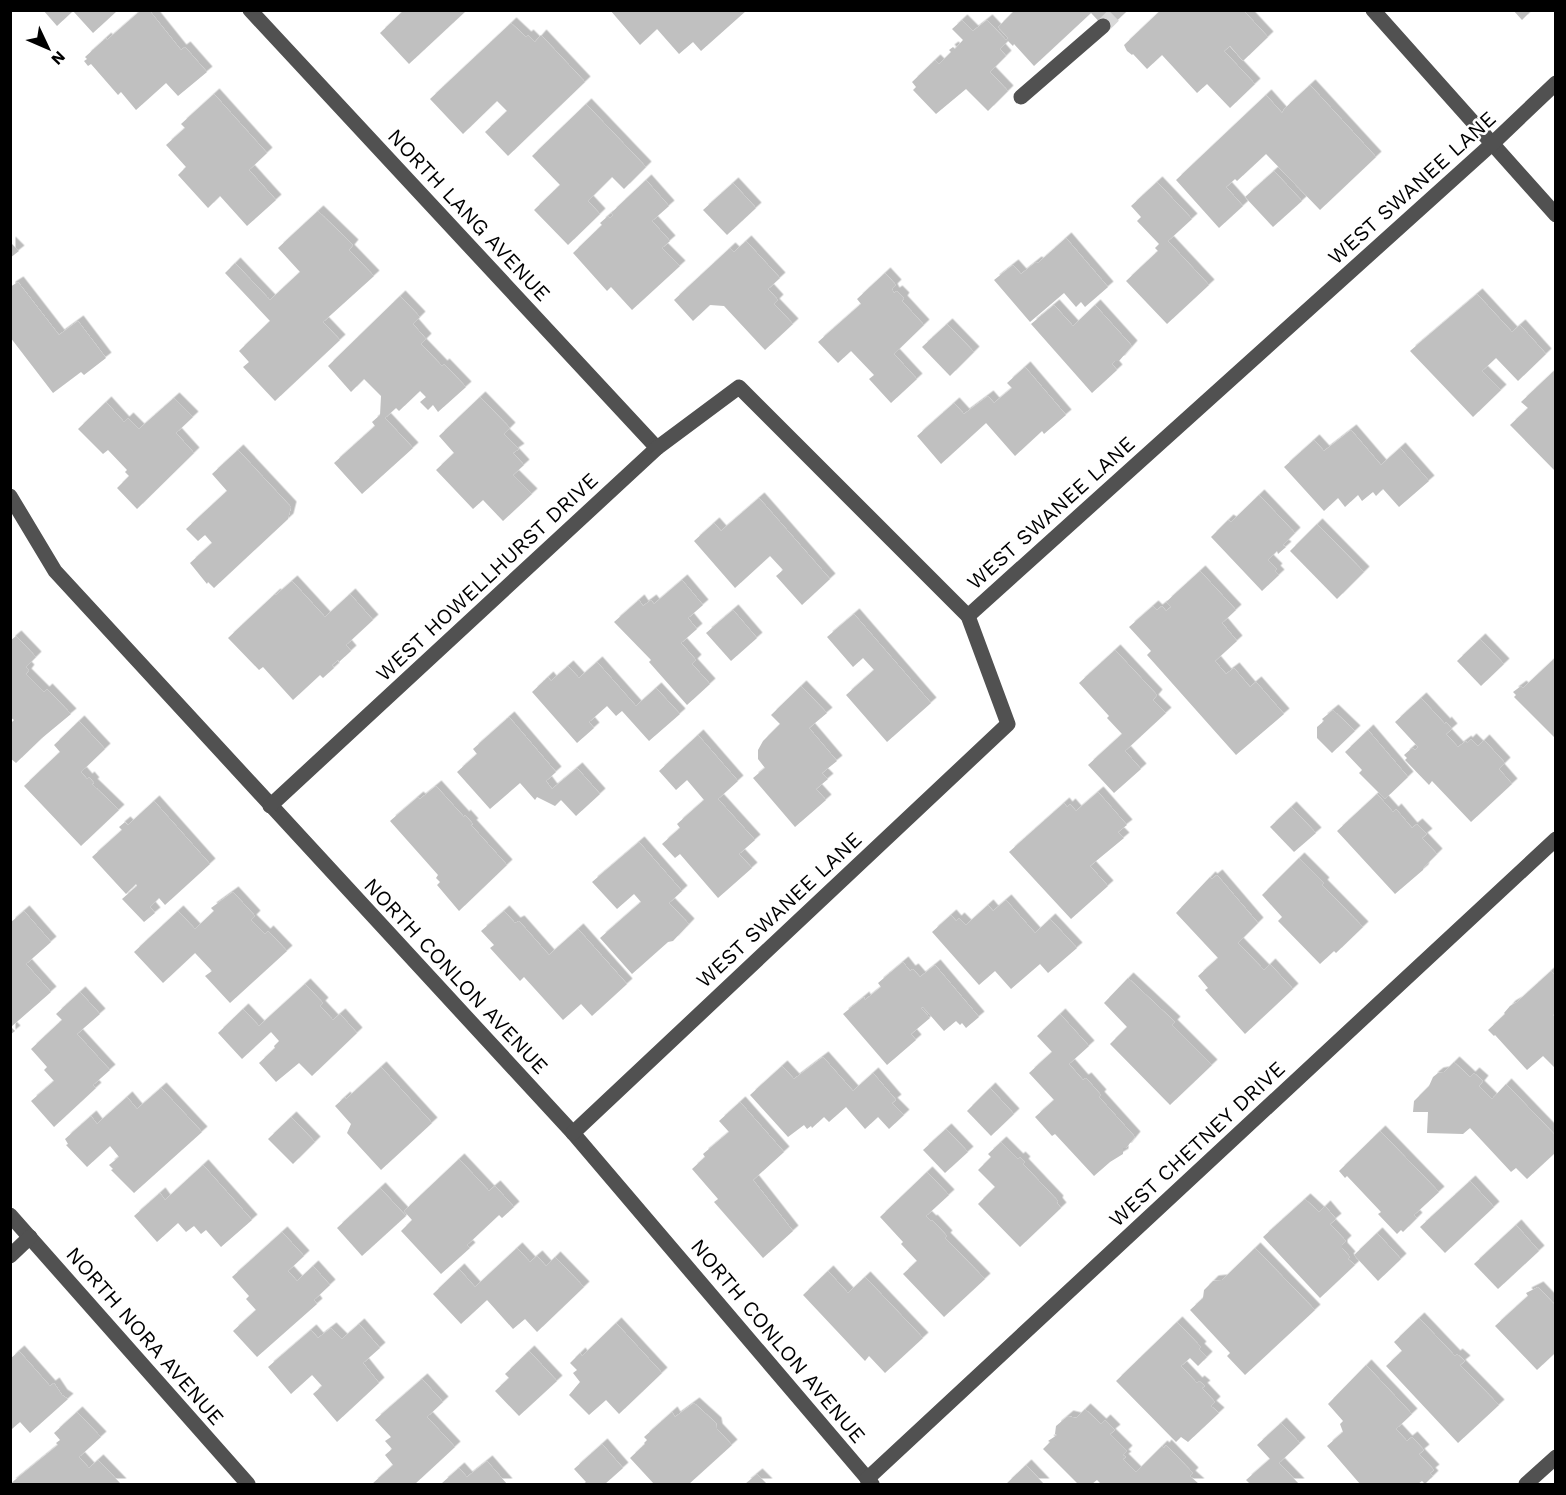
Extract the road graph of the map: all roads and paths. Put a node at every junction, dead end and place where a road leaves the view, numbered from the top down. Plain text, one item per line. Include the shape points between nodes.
1 (1373, 10) edge
2 (252, 11) edge
3 (1103, 26) tunnel mouth
4 (1556, 83) edge
5 (1021, 97) dead end
6 (1493, 143) junction
7 (1556, 215) edge
8 (657, 448) junction
9 (10, 496) edge
10 (968, 616) junction
11 (270, 806) junction
12 (1556, 839) edge
13 (573, 1133) junction
14 (10, 1215) edge
15 (30, 1237) junction
16 (10, 1256) edge
17 (1556, 1457) edge
18 (870, 1482) edge
19 (248, 1485) edge
20 (1526, 1485) edge

1 - 6 street
2 - 8 street, NORTH LANG AVENUE
3 - 5 street
4 - 6 street, WEST SWANEE LANE
6 - 7 street
6 - 10 street, WEST SWANEE LANE
8 - 10 street, WEST HOWELLHURST DRIVE via 739,387
8 - 11 street, WEST HOWELLHURST DRIVE
9 - 11 street, NORTH CONLON AVENUE via 55,571
10 - 13 street, WEST SWANEE LANE via 1008,724
11 - 13 street, NORTH CONLON AVENUE
12 - 18 street, WEST CHETNEY DRIVE
13 - 18 street, NORTH CONLON AVENUE
14 - 15 street, NORTH NORA AVENUE
15 - 16 street
15 - 19 street, NORTH NORA AVENUE
17 - 20 street

